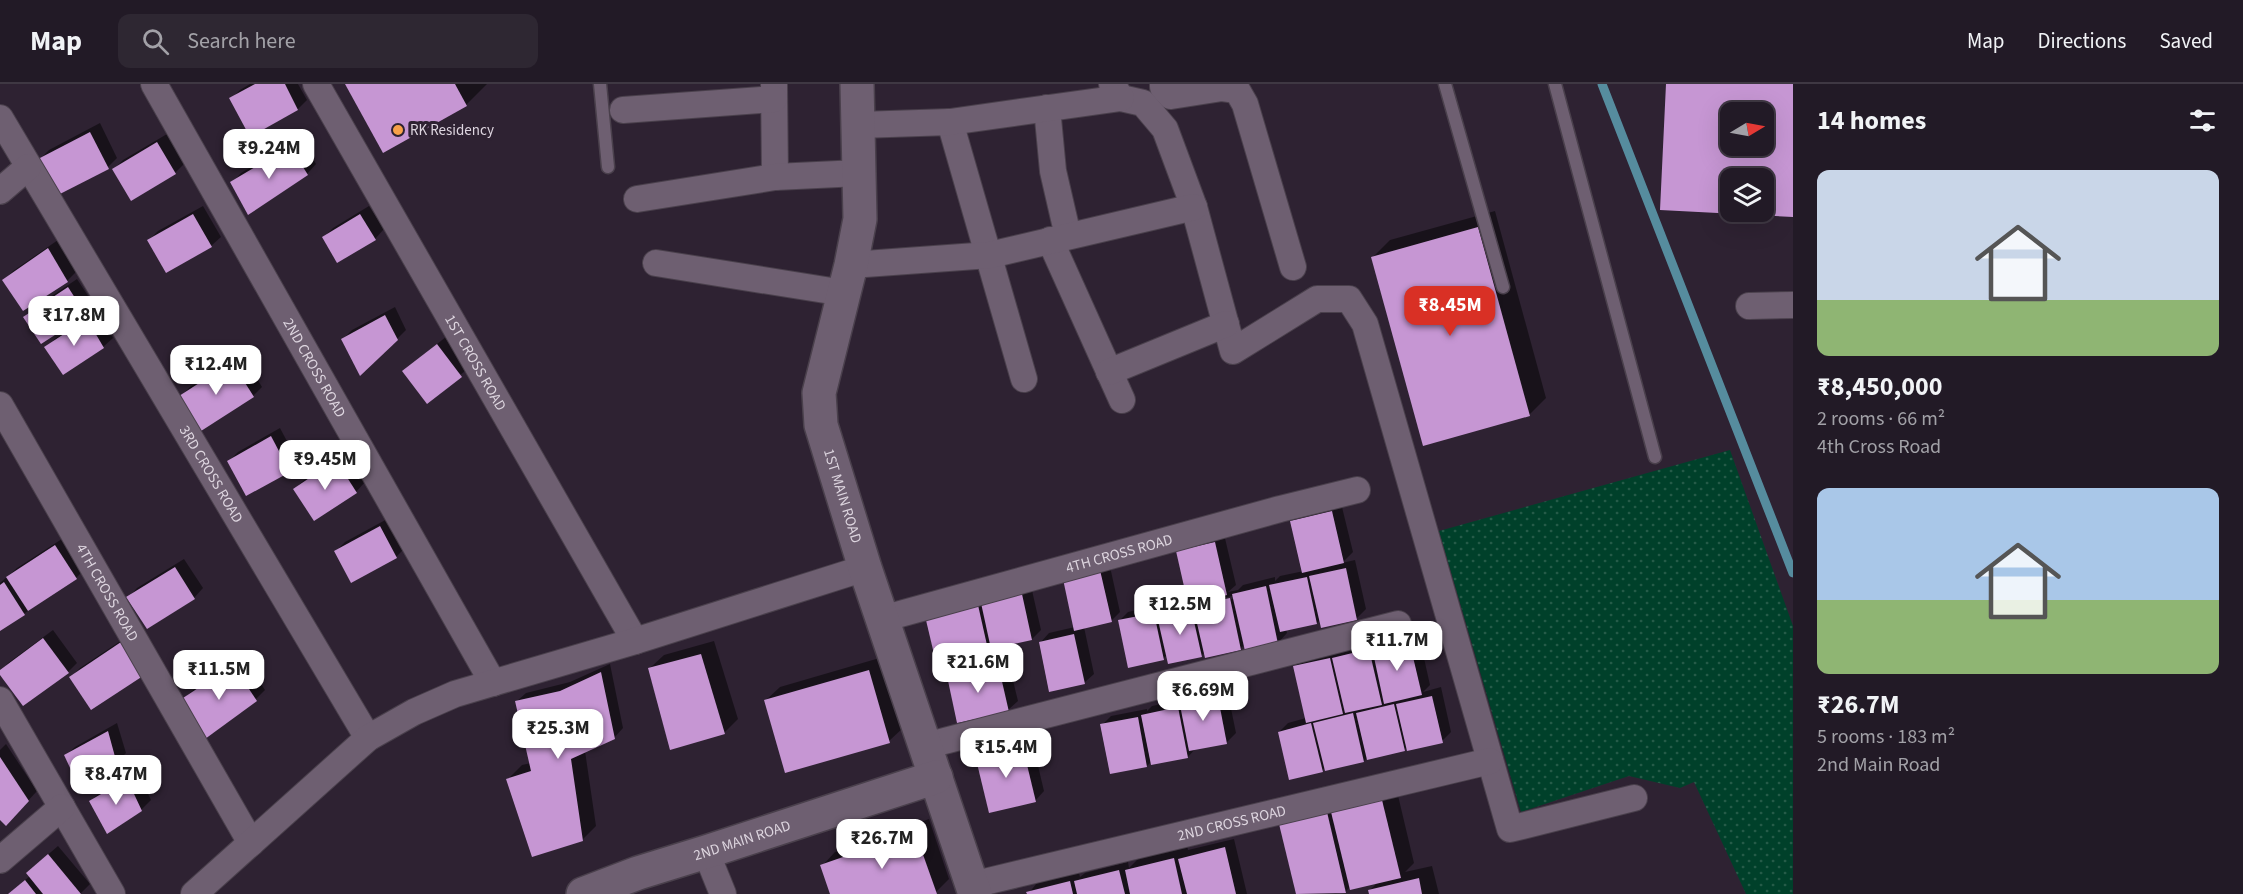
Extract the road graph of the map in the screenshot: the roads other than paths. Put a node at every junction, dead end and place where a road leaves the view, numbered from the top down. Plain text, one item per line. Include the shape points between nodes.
1 (154, 84) edge
2 (316, 84) edge
3 (600, 84) edge
4 (856, 84) edge
5 (1163, 84) edge
6 (1445, 84) edge
7 (1556, 84) edge
8 (1117, 91) edge
9 (774, 92) edge
10 (1047, 108) junction
11 (623, 110) dead end
12 (0, 118) edge
13 (950, 122) junction
14 (859, 125) junction
15 (28, 167) junction
16 (608, 167) dead end
17 (859, 173) junction
18 (775, 177) junction
19 (0, 191) edge
20 (637, 199) dead end
21 (1194, 207) junction
22 (1059, 238) junction
23 (990, 255) junction
24 (656, 263) dead end
25 (1293, 267) dead end
26 (848, 279) junction
27 (1503, 287) dead end
28 (1793, 305) edge
29 (1749, 306) dead end
30 (1226, 324) junction
31 (1109, 372) junction
32 (1024, 379) dead end
33 (1122, 400) dead end
34 (0, 405) edge
35 (1655, 457) dead end
36 (1357, 490) dead end
37 (865, 568) junction
38 (882, 619) junction
39 (1398, 624) dead end
40 (635, 641) junction
41 (492, 683) junction
42 (0, 700) edge
43 (368, 738) junction
44 (925, 746) junction
45 (1490, 761) junction
46 (936, 777) junction
47 (1634, 798) dead end
48 (62, 807) junction
49 (251, 843) junction
50 (706, 852) junction
51 (0, 860) edge
52 (974, 889) edge
53 (112, 894) edge
54 (194, 894) edge
55 (583, 894) edge
56 (723, 894) edge

1 - 41 street, 2ND CROSS ROAD
2 - 40 street, 1ST CROSS ROAD
3 - 16 lane
4 - 14 street, 1ST MAIN ROAD
5 - 25 street via 1171,96 1222,88 1237,90 1245,104
6 - 27 lane
7 - 35 lane
8 - 10 street
8 - 21 street via 1143,103 1166,129
9 - 11 street
9 - 18 street
10 - 13 street
10 - 22 street
12 - 15 street, 3RD CROSS ROAD
13 - 14 street
13 - 23 street
14 - 17 street, 1ST MAIN ROAD
15 - 19 street
15 - 43 street, 3RD CROSS ROAD
17 - 18 street
17 - 26 street, 1ST MAIN ROAD via 860,219
18 - 20 street
21 - 22 street
21 - 30 street
22 - 23 street
22 - 31 street
23 - 26 street
23 - 32 street
24 - 26 street
26 - 37 street, 1ST MAIN ROAD via 818,410
28 - 29 street
30 - 31 street
30 - 45 street via 1233,351 1317,300 1349,299 1365,324
31 - 33 street
34 - 49 street, 4TH CROSS ROAD
36 - 38 street, 4TH CROSS ROAD
37 - 38 street, 1ST MAIN ROAD
37 - 40 street
38 - 44 street, 1ST MAIN ROAD
39 - 44 street
40 - 41 street
41 - 43 street via 414,712
42 - 48 street
43 - 49 street
44 - 46 street, 1ST MAIN ROAD
45 - 47 street via 1510,828
45 - 52 street, 2ND CROSS ROAD
46 - 50 street, 2ND MAIN ROAD
46 - 52 street, 1ST MAIN ROAD
48 - 51 street
48 - 53 street
49 - 54 street
50 - 55 street, 2ND MAIN ROAD
50 - 56 street

